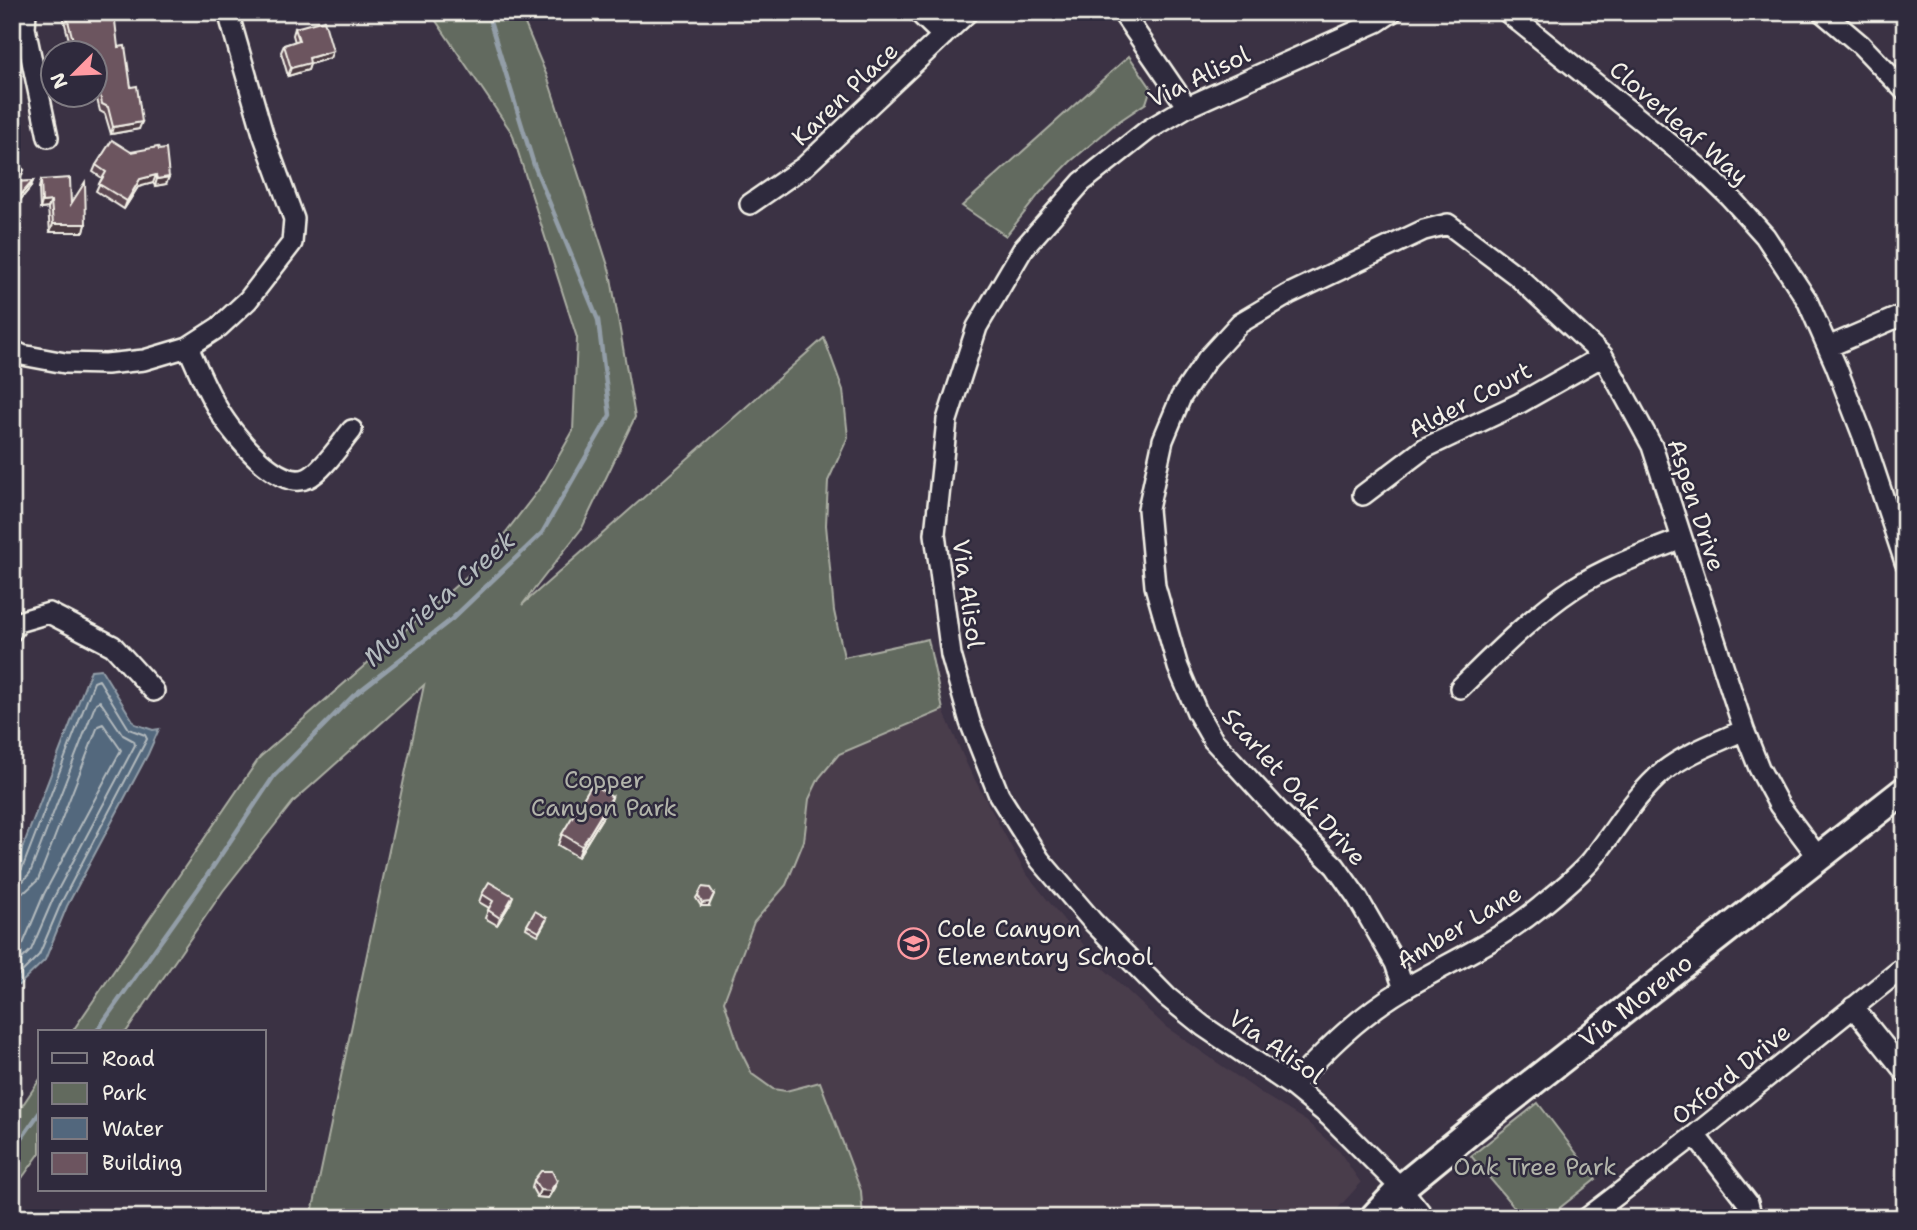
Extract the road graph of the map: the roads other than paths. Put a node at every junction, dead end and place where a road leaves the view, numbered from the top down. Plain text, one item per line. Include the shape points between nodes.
1 (26, 12) edge
2 (228, 12) edge
3 (918, 12) edge
4 (968, 12) edge
5 (1122, 12) edge
6 (1392, 12) edge
7 (1507, 12) edge
8 (1822, 12) edge
9 (943, 36) junction
10 (1905, 91) edge
11 (1186, 107) junction
12 (48, 137) dead end
13 (750, 204) dead end
14 (1448, 224) joint
15 (1905, 314) edge
16 (188, 347) junction
17 (1828, 347) junction
18 (12, 350) edge
19 (1603, 356) junction
20 (352, 430) dead end
21 (1363, 495) dead end
22 (1682, 539) junction
23 (1905, 562) edge
24 (12, 631) edge
25 (1460, 688) dead end
26 (154, 691) dead end
27 (1744, 730) junction
28 (1905, 790) edge
29 (1818, 858) junction
30 (1905, 966) edge
31 (1404, 989) junction
32 (1853, 1007) junction
33 (1905, 1072) edge
34 (1292, 1086) junction
35 (1695, 1135) junction
36 (1401, 1188) junction
37 (1373, 1218) edge
38 (1425, 1218) edge
39 (1587, 1218) edge
40 (1752, 1218) edge

1 - 12 street via 25,28
2 - 16 street via 263,134 294,219 292,243 248,300
3 - 9 street
4 - 9 street, Karen Place
5 - 11 street
6 - 11 street, Via Alisol via 1377,23
7 - 17 street, Cloverleaf Way via 1729,196 1765,236 1807,300
8 - 10 street
9 - 13 street, Karen Place via 804,166
11 - 34 street, Via Alisol via 1148,130 1082,182 1023,249 977,327 947,419 935,534 951,654 970,722 999,795 1040,860 1167,997
14 - 19 street, Aspen Drive via 1517,276
14 - 31 street, Scarlet Oak Drive via 1424,230 1289,294 1240,323 1181,397 1163,440 1148,509 1155,586 1178,667 1197,712 1213,740 1335,866 1395,963
15 - 17 street
16 - 18 street via 106,365 65,363
16 - 20 street via 218,411 244,446 290,480 308,478
17 - 23 street, Cloverleaf Way
19 - 21 street, Alder Court via 1426,448
19 - 22 street, Aspen Drive via 1652,446
22 - 25 street via 1574,588 1520,630
22 - 27 street, Aspen Drive
24 - 26 street via 18,622 49,613 113,646
27 - 29 street, Aspen Drive via 1779,805
27 - 31 street, Amber Lane via 1665,770 1590,861 1538,909 1502,935
28 - 29 street, Via Moreno
29 - 36 street, Via Moreno
30 - 32 street, Oxford Drive
31 - 34 street, Amber Lane via 1341,1034
32 - 33 street
32 - 35 street, Oxford Drive
34 - 36 street, Via Alisol
35 - 39 street, Oxford Drive
35 - 40 street via 1748,1203
36 - 37 street, Via Moreno
36 - 38 street, Via Alisol

